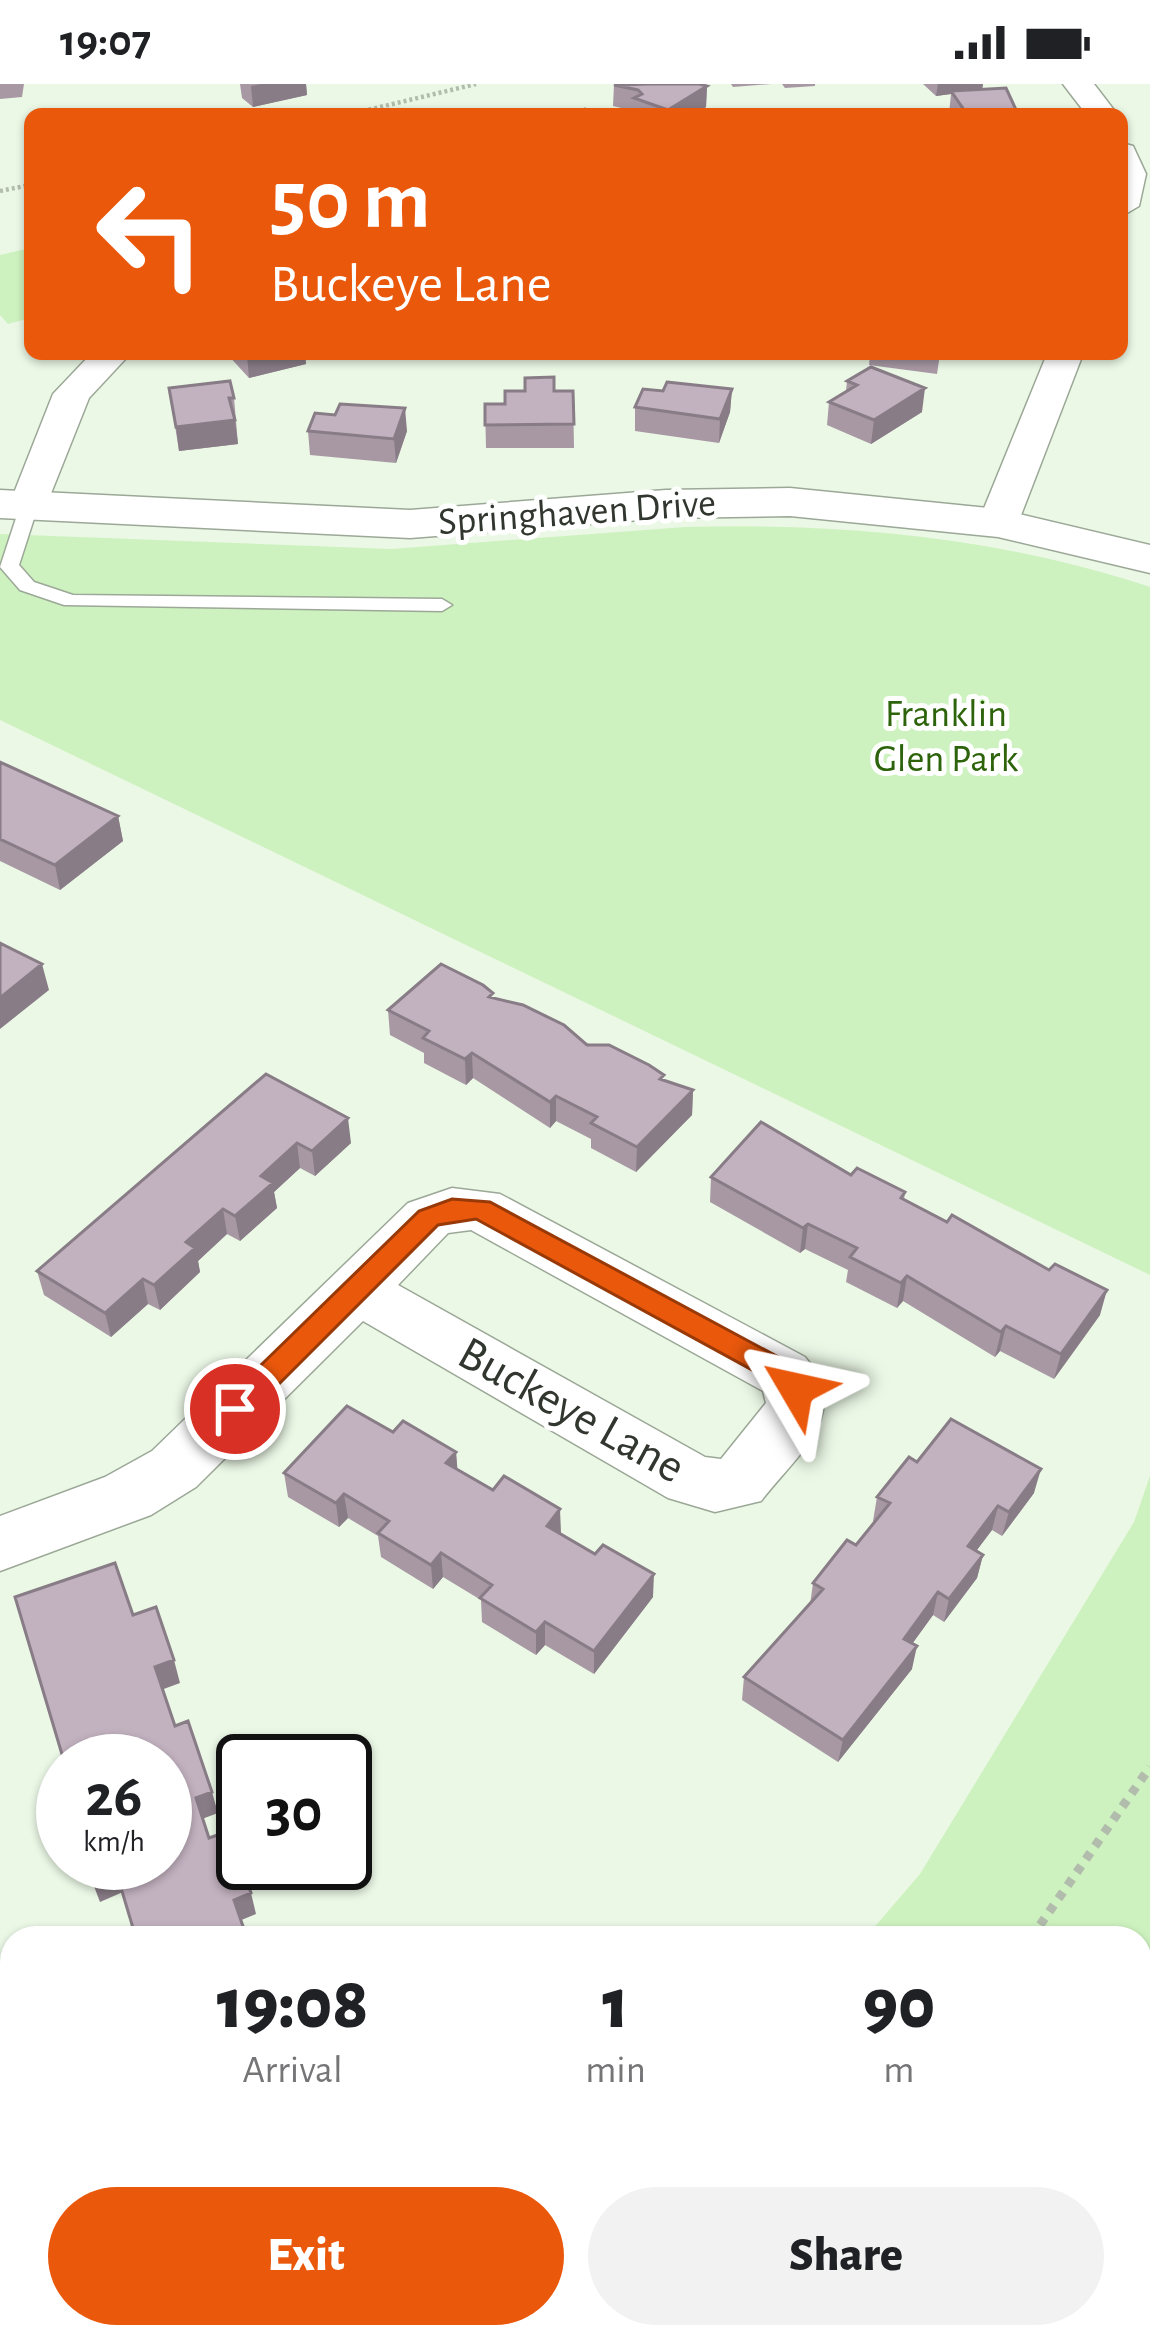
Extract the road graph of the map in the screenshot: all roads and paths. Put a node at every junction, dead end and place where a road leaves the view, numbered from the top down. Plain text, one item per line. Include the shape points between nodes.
1 (476, 84) edge
2 (1078, 84) edge
3 (376, 108) edge
4 (1097, 108) edge
5 (106, 360) edge
6 (1063, 360) edge
7 (15, 503) edge
8 (998, 523) junction
9 (1150, 559) edge
10 (442, 605) dead end
11 (357, 1290) junction
12 (0, 1544) edge
13 (1150, 1767) edge
14 (1039, 1926) edge

1 - 3 path
2 - 4 street
5 - 7 street via 72,394
6 - 8 street
7 - 8 street, Springhaven Drive via 410,524 790,502
7 - 10 lane via 9,566 27,586 71,601
8 - 9 street, Springhaven Drive
11 - 11 street, Buckeye Lane via 690,1480 740,1483 797,1409 796,1389 784,1374 480,1209 428,1218
11 - 12 street, Buckeye Lane via 174,1469 128,1496
13 - 14 path

